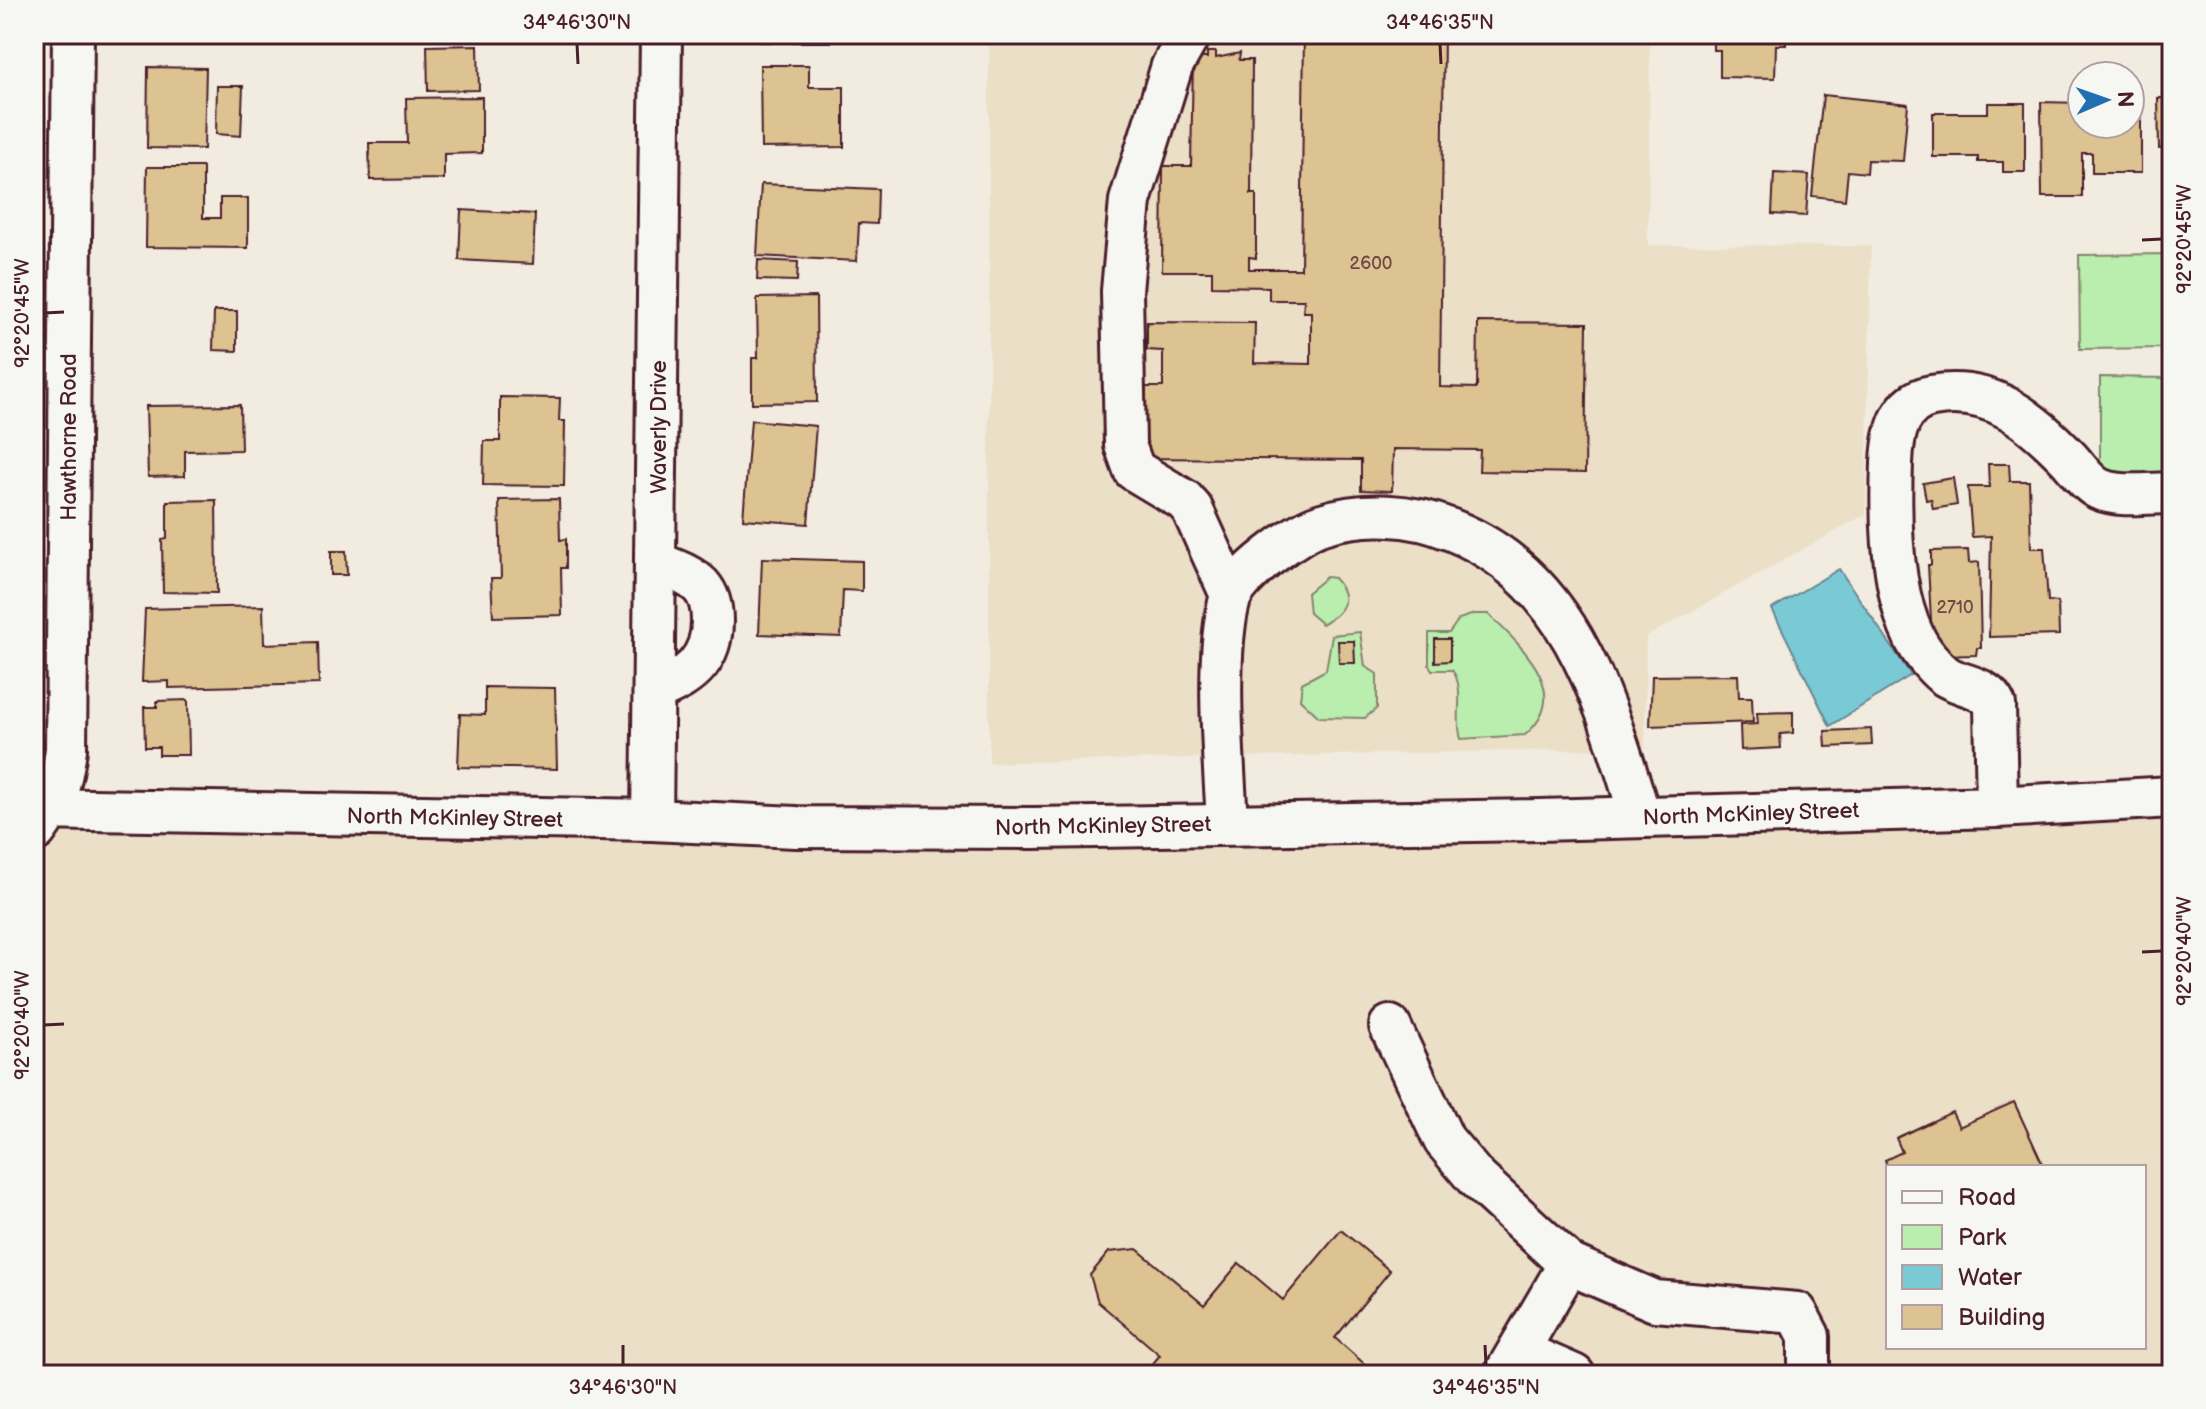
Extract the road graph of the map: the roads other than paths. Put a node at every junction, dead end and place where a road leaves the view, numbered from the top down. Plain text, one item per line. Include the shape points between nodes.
1 (73, 34) edge
2 (661, 34) edge
3 (1190, 34) edge
4 (2172, 493) edge
5 (657, 563) junction
6 (1231, 595) junction
7 (654, 691) junction
8 (2172, 797) edge
9 (1997, 807) junction
10 (1640, 816) junction
11 (40, 817) edge
12 (652, 820) junction
13 (1227, 822) junction
14 (1390, 1026) dead end
15 (1569, 1264) junction
16 (1512, 1363) edge
17 (1574, 1375) edge
18 (1809, 1375) edge

1 - 11 street, Hawthorne Road via 66,749 62,780
2 - 5 street, Waverly Drive
3 - 6 street via 1172,66 1130,201 1122,291 1125,445 1134,470 1192,509
4 - 9 street via 2097,488 2028,420 1993,401 1929,396 1901,417 1891,493 1905,611 1914,638 1944,675 1986,693 1995,705
5 - 7 street, Waverly Drive
5 - 7 street via 701,586 710,601 712,630 710,645 695,670
6 - 10 street via 1288,539 1329,521 1416,518 1479,542 1528,577 1557,611 1614,732
6 - 13 street via 1223,660
7 - 12 street, Waverly Drive
8 - 9 street, North McKinley Street
9 - 10 street, North McKinley Street
10 - 13 street, North McKinley Street
11 - 12 street, North McKinley Street
12 - 13 street, North McKinley Street via 1034,828
14 - 15 street via 1444,1140 1476,1178
15 - 16 street
15 - 18 street via 1655,1301 1797,1313 1809,1336
16 - 17 street

